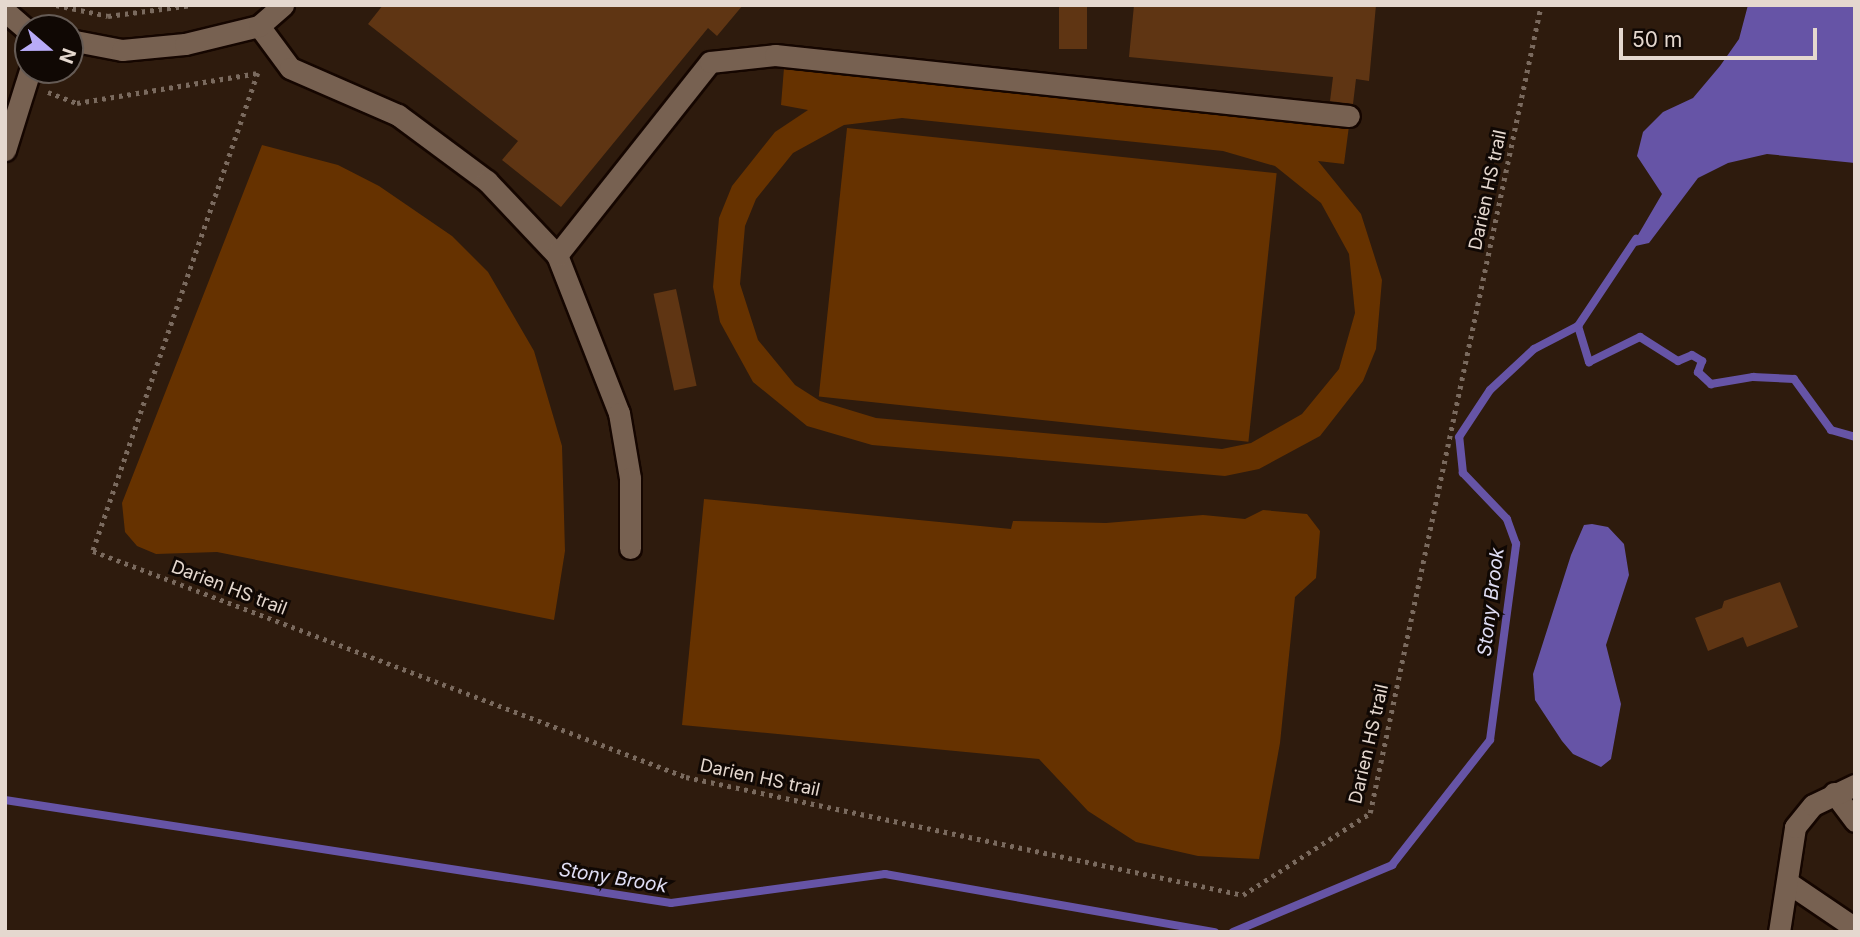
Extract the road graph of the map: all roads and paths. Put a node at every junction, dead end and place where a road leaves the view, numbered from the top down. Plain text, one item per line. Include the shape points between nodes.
1 (56, 5) edge
2 (192, 5) edge
3 (283, 5) edge
4 (1541, 5) edge
5 (259, 26) junction
6 (84, 43) edge
7 (26, 84) edge
8 (41, 84) edge
9 (1349, 116) dead end
10 (5, 149) edge
11 (557, 255) junction
12 (630, 548) dead end
13 (1855, 785) edge
14 (1835, 793) junction
15 (1855, 821) edge
16 (1787, 882) junction
17 (1855, 928) edge
18 (1779, 932) edge

1 - 2 path via 108,16
3 - 5 street
4 - 8 path, Darien HS trail via 1370,813 1242,895 686,777 93,551 258,73 77,103
5 - 6 street via 186,44 122,50
5 - 11 street via 290,68 398,115 487,181
7 - 10 street
9 - 11 street via 775,55 710,62
11 - 12 street via 619,414 630,478
13 - 14 street
14 - 15 street
14 - 16 street via 1813,805 1795,827
16 - 17 street
16 - 18 street

